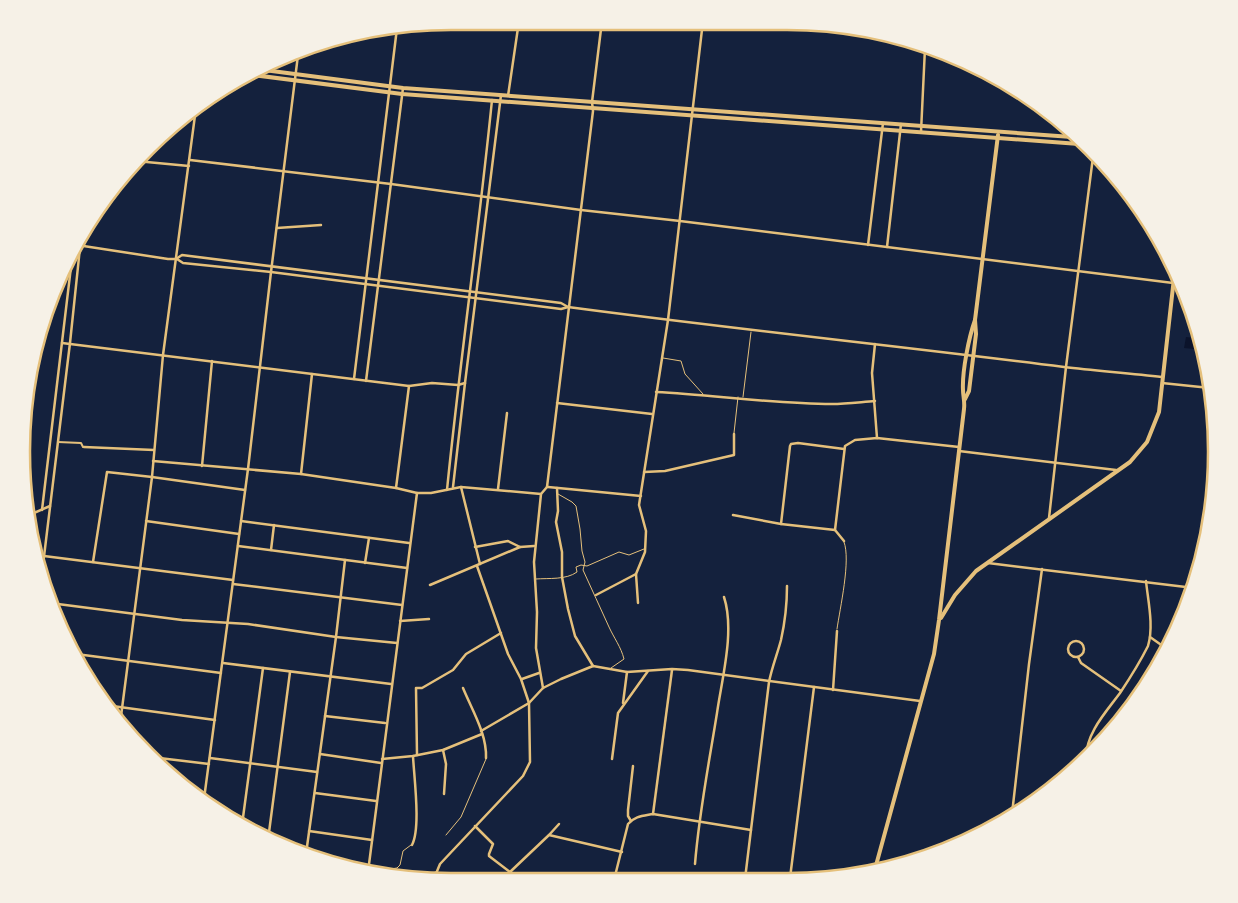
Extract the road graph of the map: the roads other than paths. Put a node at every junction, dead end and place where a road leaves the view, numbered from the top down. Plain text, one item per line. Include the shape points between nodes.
1 (518, 30) edge
2 (601, 30) edge
3 (702, 30) edge
4 (396, 34) edge
5 (925, 53) edge
6 (298, 59) edge
7 (270, 71) edge
8 (296, 74) junction
9 (260, 76) edge
10 (295, 80) junction
11 (390, 86) junction
12 (403, 88) junction
13 (389, 92) junction
14 (402, 94) junction
15 (493, 94) junction
16 (501, 95) junction
17 (508, 96) junction
18 (492, 101) junction
19 (500, 101) junction
20 (592, 102) junction
21 (594, 108) junction
22 (693, 109) junction
23 (692, 115) junction
24 (195, 117) edge
25 (883, 124) junction
26 (901, 124) junction
27 (922, 126) junction
28 (882, 130) junction
29 (901, 130) junction
30 (921, 132) junction
31 (998, 132) junction
32 (997, 137) junction
33 (1066, 137) edge
34 (1074, 144) edge
35 (487, 156) junction
36 (494, 156) junction
37 (190, 160) junction
38 (145, 162) edge
39 (1092, 162) edge
40 (189, 166) junction
41 (283, 172) junction
42 (378, 182) junction
43 (391, 184) junction
44 (482, 198) junction
45 (488, 198) junction
46 (581, 210) junction
47 (680, 221) junction
48 (321, 225) dead end
49 (277, 228) junction
50 (868, 245) junction
51 (83, 246) edge
52 (887, 247) junction
53 (77, 258) edge
54 (176, 259) junction
55 (983, 259) junction
56 (271, 268) junction
57 (71, 271) edge
58 (1078, 271) junction
59 (271, 272) junction
60 (366, 277) junction
61 (379, 279) junction
62 (1172, 281) edge
63 (1174, 284) edge
64 (365, 285) junction
65 (378, 286) junction
66 (470, 291) junction
67 (476, 292) junction
68 (497, 294) junction
69 (520, 297) junction
70 (469, 298) junction
71 (475, 299) junction
72 (496, 301) junction
73 (519, 304) junction
74 (568, 307) junction
75 (668, 320) junction
76 (975, 320) junction
77 (751, 330) junction
78 (62, 343) junction
79 (70, 343) junction
80 (463, 344) junction
81 (874, 344) junction
82 (470, 345) junction
83 (967, 354) junction
84 (164, 355) junction
85 (973, 355) junction
86 (662, 358) junction
87 (212, 361) junction
88 (1066, 367) junction
89 (260, 368) junction
90 (460, 370) junction
91 (466, 370) junction
92 (312, 374) junction
93 (1162, 377) junction
94 (354, 379) junction
95 (366, 381) junction
96 (465, 383) junction
97 (1162, 383) junction
98 (458, 385) junction
99 (409, 386) junction
100 (1203, 387) edge
101 (656, 392) junction
102 (703, 394) junction
103 (738, 397) junction
104 (743, 398) junction
105 (965, 399) junction
106 (874, 401) junction
107 (557, 402) junction
108 (507, 413) dead end
109 (652, 414) junction
110 (734, 434) joint
111 (877, 438) junction
112 (58, 442) junction
113 (84, 447) joint
114 (844, 449) junction
115 (959, 449) junction
116 (154, 450) junction
117 (154, 461) junction
118 (1055, 463) junction
119 (202, 466) junction
120 (248, 469) junction
121 (1118, 470) junction
122 (644, 472) junction
123 (300, 474) junction
124 (152, 477) junction
125 (454, 487) junction
126 (461, 487) junction
127 (547, 487) junction
128 (396, 488) junction
129 (556, 488) junction
130 (498, 489) junction
131 (246, 490) junction
132 (447, 490) junction
133 (417, 493) junction
134 (557, 493) junction
135 (541, 494) junction
136 (641, 496) junction
137 (50, 506) junction
138 (42, 510) junction
139 (35, 513) edge
140 (733, 515) dead end
141 (1049, 520) junction
142 (146, 521) junction
143 (241, 521) junction
144 (781, 524) junction
145 (274, 525) junction
146 (835, 530) junction
147 (239, 534) junction
148 (369, 538) junction
149 (844, 541) joint
150 (409, 543) junction
151 (238, 546) junction
152 (534, 546) junction
153 (475, 547) junction
154 (520, 547) junction
155 (645, 549) junction
156 (270, 550) junction
157 (44, 556) junction
158 (44, 559) edge
159 (345, 560) junction
160 (93, 562) junction
161 (365, 562) junction
162 (987, 563) junction
163 (479, 565) junction
164 (584, 565) junction
165 (140, 567) junction
166 (407, 568) junction
167 (1042, 569) junction
168 (636, 574) junction
169 (562, 577) junction
170 (534, 579) junction
171 (233, 580) junction
172 (1146, 581) junction
173 (233, 584) junction
174 (430, 585) dead end
175 (787, 586) dead end
176 (1186, 587) edge
177 (596, 596) junction
178 (724, 597) dead end
179 (339, 598) junction
180 (638, 602) dead end
181 (58, 603) edge
182 (402, 605) junction
183 (134, 614) junction
184 (429, 619) dead end
185 (939, 620) junction
186 (400, 621) junction
187 (227, 623) junction
188 (837, 631) joint
189 (501, 633) junction
190 (336, 637) junction
191 (1150, 637) junction
192 (397, 643) junction
193 (1161, 645) edge
194 (82, 655) edge
195 (1078, 657) junction
196 (128, 661) junction
197 (223, 663) junction
198 (593, 666) junction
199 (263, 668) junction
200 (610, 669) junction
201 (672, 669) junction
202 (648, 671) junction
203 (290, 672) junction
204 (627, 672) junction
205 (221, 673) junction
206 (539, 673) junction
207 (723, 675) junction
208 (330, 676) junction
209 (521, 679) junction
210 (769, 682) junction
211 (391, 684) junction
212 (463, 688) dead end
213 (542, 688) junction
214 (814, 688) junction
215 (833, 690) junction
216 (1121, 691) junction
217 (920, 702) junction
218 (529, 703) junction
219 (623, 704) junction
220 (116, 706) edge
221 (122, 707) junction
222 (121, 713) edge
223 (325, 716) junction
224 (215, 720) junction
225 (386, 724) junction
226 (481, 732) junction
227 (1087, 747) edge
228 (443, 750) junction
229 (320, 754) junction
230 (415, 755) junction
231 (163, 758) edge
232 (210, 758) junction
233 (382, 758) junction
234 (486, 758) joint
235 (612, 759) dead end
236 (381, 763) junction
237 (209, 764) junction
238 (250, 764) junction
239 (633, 766) dead end
240 (277, 768) junction
241 (317, 772) junction
242 (205, 793) edge
243 (315, 793) junction
244 (444, 794) dead end
245 (376, 801) junction
246 (1013, 807) edge
247 (652, 814) junction
248 (243, 818) edge
249 (631, 820) junction
250 (698, 822) junction
251 (559, 824) dead end
252 (475, 826) junction
253 (751, 830) junction
254 (309, 831) junction
255 (269, 832) edge
256 (446, 835) dead end
257 (549, 835) junction
258 (372, 840) junction
259 (412, 845) joint
260 (307, 847) edge
261 (622, 852) junction
262 (877, 863) edge
263 (695, 864) dead end
264 (370, 865) edge
265 (393, 869) edge
266 (436, 872) edge
267 (510, 872) joint
268 (616, 873) edge
269 (746, 873) edge
270 (791, 873) edge

1 - 17 street
2 - 20 street
3 - 22 street
4 - 11 street
5 - 27 street
6 - 8 street
7 - 8 main road
8 - 10 street
8 - 11 main road
9 - 10 main road
10 - 13 main road
10 - 41 street
11 - 12 main road
11 - 13 street
12 - 14 street
12 - 15 main road
13 - 14 main road
13 - 42 street
14 - 18 main road
14 - 43 street
15 - 16 main road
15 - 18 street
16 - 17 main road
16 - 19 street
17 - 20 main road
18 - 19 main road
18 - 35 street
19 - 21 main road
19 - 36 street
20 - 21 street
20 - 22 main road
21 - 23 main road
21 - 46 street
22 - 23 street
22 - 25 main road
23 - 28 main road
23 - 47 street
24 - 37 street
25 - 26 main road
25 - 28 street
26 - 27 main road
26 - 29 street
27 - 30 street
27 - 31 main road
28 - 29 main road
28 - 50 street
29 - 30 main road
29 - 52 street
30 - 32 main road
31 - 32 main road
31 - 33 main road
32 - 34 main road
32 - 55 main road
35 - 36 street
35 - 44 street
36 - 45 street
37 - 40 street
37 - 41 street
38 - 40 street
39 - 58 street
40 - 54 street
41 - 42 street
41 - 49 street
42 - 43 street
42 - 60 street
43 - 44 street
43 - 61 street
44 - 45 street
44 - 66 street
45 - 46 street
45 - 67 street
46 - 47 street
46 - 74 street
47 - 50 street
47 - 75 street
48 - 49 street
49 - 56 street
50 - 52 street
51 - 54 street
52 - 55 street
53 - 79 street
54 - 56 street via 182,255
54 - 59 street via 183,263
54 - 84 street
55 - 58 street
55 - 76 main road
56 - 59 street
56 - 60 street
57 - 78 street
58 - 62 street
58 - 88 street
59 - 64 street
59 - 89 street
60 - 61 street
60 - 64 street
61 - 65 street
61 - 66 street
63 - 93 main road
64 - 65 street
64 - 94 street
65 - 70 street
65 - 95 street
66 - 67 street
66 - 70 street
67 - 68 street
67 - 71 street
68 - 69 street
68 - 72 street
69 - 73 street
69 - 74 street
70 - 71 street
70 - 80 street
71 - 72 street
71 - 82 street
72 - 73 street
73 - 74 street
74 - 75 street
74 - 107 street
75 - 77 street
75 - 86 street
76 - 83 main road
76 - 85 main road
77 - 81 street
77 - 104 lane
78 - 79 street
78 - 138 street
79 - 84 street
79 - 112 street
80 - 82 street
80 - 90 street
81 - 83 street
81 - 106 street
82 - 91 street
83 - 85 street
83 - 105 main road
84 - 87 street
84 - 116 street
85 - 88 street
85 - 105 main road via 969,391
86 - 101 street
86 - 102 lane via 681,361 685,374
87 - 89 street
87 - 119 street
88 - 93 street
88 - 118 street
89 - 92 street
89 - 120 street
90 - 91 street
90 - 98 street
91 - 96 street
92 - 94 street
92 - 123 street
93 - 97 main road
94 - 95 street
95 - 99 street
96 - 98 street
96 - 125 street
97 - 100 street
97 - 121 main road via 1159,412 1149,438 1134,458
98 - 99 street via 432,383
98 - 132 street
99 - 128 street
101 - 102 street
101 - 109 street
102 - 103 street
103 - 104 street
103 - 110 lane
104 - 106 street via 814,403
105 - 115 main road
106 - 111 street
107 - 109 street
107 - 127 street
108 - 130 street
109 - 122 street
110 - 122 street via 734,455 665,471
111 - 114 street via 855,440
111 - 115 street
112 - 113 street via 81,443
112 - 137 street
113 - 116 street
114 - 144 street via 791,444
114 - 146 street
115 - 118 street
115 - 185 main road
116 - 117 street
117 - 119 street
117 - 124 street
118 - 121 street
118 - 141 street
119 - 120 street
120 - 123 street
120 - 131 street
121 - 141 main road
122 - 136 street
123 - 128 street
124 - 131 street
124 - 142 street
124 - 160 street via 107,472
125 - 126 street
125 - 132 street
126 - 130 street
126 - 153 street
127 - 129 street
127 - 135 street
128 - 133 street
129 - 134 street
129 - 136 street
130 - 135 street
131 - 143 street
132 - 133 street
133 - 150 street
134 - 164 lane via 576,506
134 - 169 street via 555,518 562,552
135 - 152 street
136 - 155 street
137 - 138 street
137 - 157 street
138 - 139 street
140 - 144 street
141 - 162 main road
142 - 147 street
142 - 165 street
143 - 145 street
143 - 147 street
144 - 146 street
145 - 148 street
145 - 156 street
146 - 149 street
147 - 151 street
148 - 150 street
148 - 161 street
149 - 188 lane via 846,563
150 - 166 street
151 - 156 street
151 - 171 street
152 - 154 street
152 - 170 street
153 - 154 street via 508,541
153 - 163 street
154 - 163 street
155 - 164 lane via 629,555 619,552
155 - 168 street
156 - 159 street
157 - 158 street
157 - 160 street
159 - 161 street
159 - 179 street
160 - 165 street
161 - 166 street
162 - 167 street
162 - 185 main road via 966,581
163 - 174 street
163 - 189 street
164 - 169 lane via 576,567 575,574
164 - 177 lane via 583,570
165 - 171 street
165 - 183 street
166 - 182 street
167 - 172 street
167 - 246 street
168 - 177 street
168 - 180 street
169 - 170 lane
169 - 198 street via 574,632
170 - 206 street
171 - 173 street
172 - 176 street
172 - 191 street
173 - 179 street
173 - 187 street
175 - 210 street via 786,616
177 - 200 lane via 624,659
178 - 207 street via 728,618
179 - 182 street
179 - 190 street
181 - 183 street
182 - 186 street
183 - 187 street
183 - 196 street
184 - 186 street
185 - 217 main road via 934,654
186 - 192 street
187 - 190 street
187 - 197 street
188 - 215 street
189 - 209 street
189 - 230 street via 466,654 453,670 422,688 418,687
190 - 192 street
190 - 208 street
191 - 193 street
191 - 216 street via 1144,654
192 - 211 street
194 - 196 street
195 - 195 street via 1084,646 1075,640 1068,644 1067,650
195 - 216 street
196 - 205 street
196 - 221 street
197 - 199 street
197 - 205 street
198 - 200 street
198 - 213 street
199 - 203 street
199 - 238 street
200 - 204 street
201 - 202 street
201 - 207 street
201 - 247 street
202 - 204 street
202 - 219 street
203 - 208 street
203 - 240 street
204 - 219 street
205 - 224 street
206 - 209 street
206 - 213 street
207 - 210 street
207 - 250 street
208 - 211 street
208 - 223 street
209 - 218 street
210 - 214 street
210 - 253 street
211 - 225 street
212 - 226 street
213 - 218 street
214 - 215 street
214 - 270 street
215 - 217 street
216 - 227 street via 1093,732
217 - 262 main road
218 - 226 street
218 - 252 street via 528,768
219 - 235 street via 616,718
220 - 221 street
221 - 222 street
221 - 224 street
223 - 225 street
223 - 229 street
224 - 232 street
225 - 233 street
226 - 228 street
226 - 234 street
228 - 230 street
228 - 244 street via 446,764
229 - 236 street
229 - 241 street
230 - 233 street
230 - 259 street via 416,819
231 - 237 street
232 - 237 street
232 - 238 street
233 - 236 street
234 - 256 lane via 461,817
236 - 245 street
237 - 242 street
238 - 240 street
238 - 248 street
239 - 249 street via 628,810
240 - 241 street
240 - 255 street
241 - 243 street
243 - 245 street
243 - 254 street
245 - 258 street
247 - 249 street
247 - 250 street
249 - 261 street
250 - 253 street
250 - 263 street
251 - 257 street
252 - 266 street
252 - 267 street via 493,844 488,855
253 - 269 street
254 - 258 street
254 - 260 street
257 - 261 street
257 - 267 street
258 - 264 street
259 - 265 lane via 403,850 398,868
261 - 268 street

